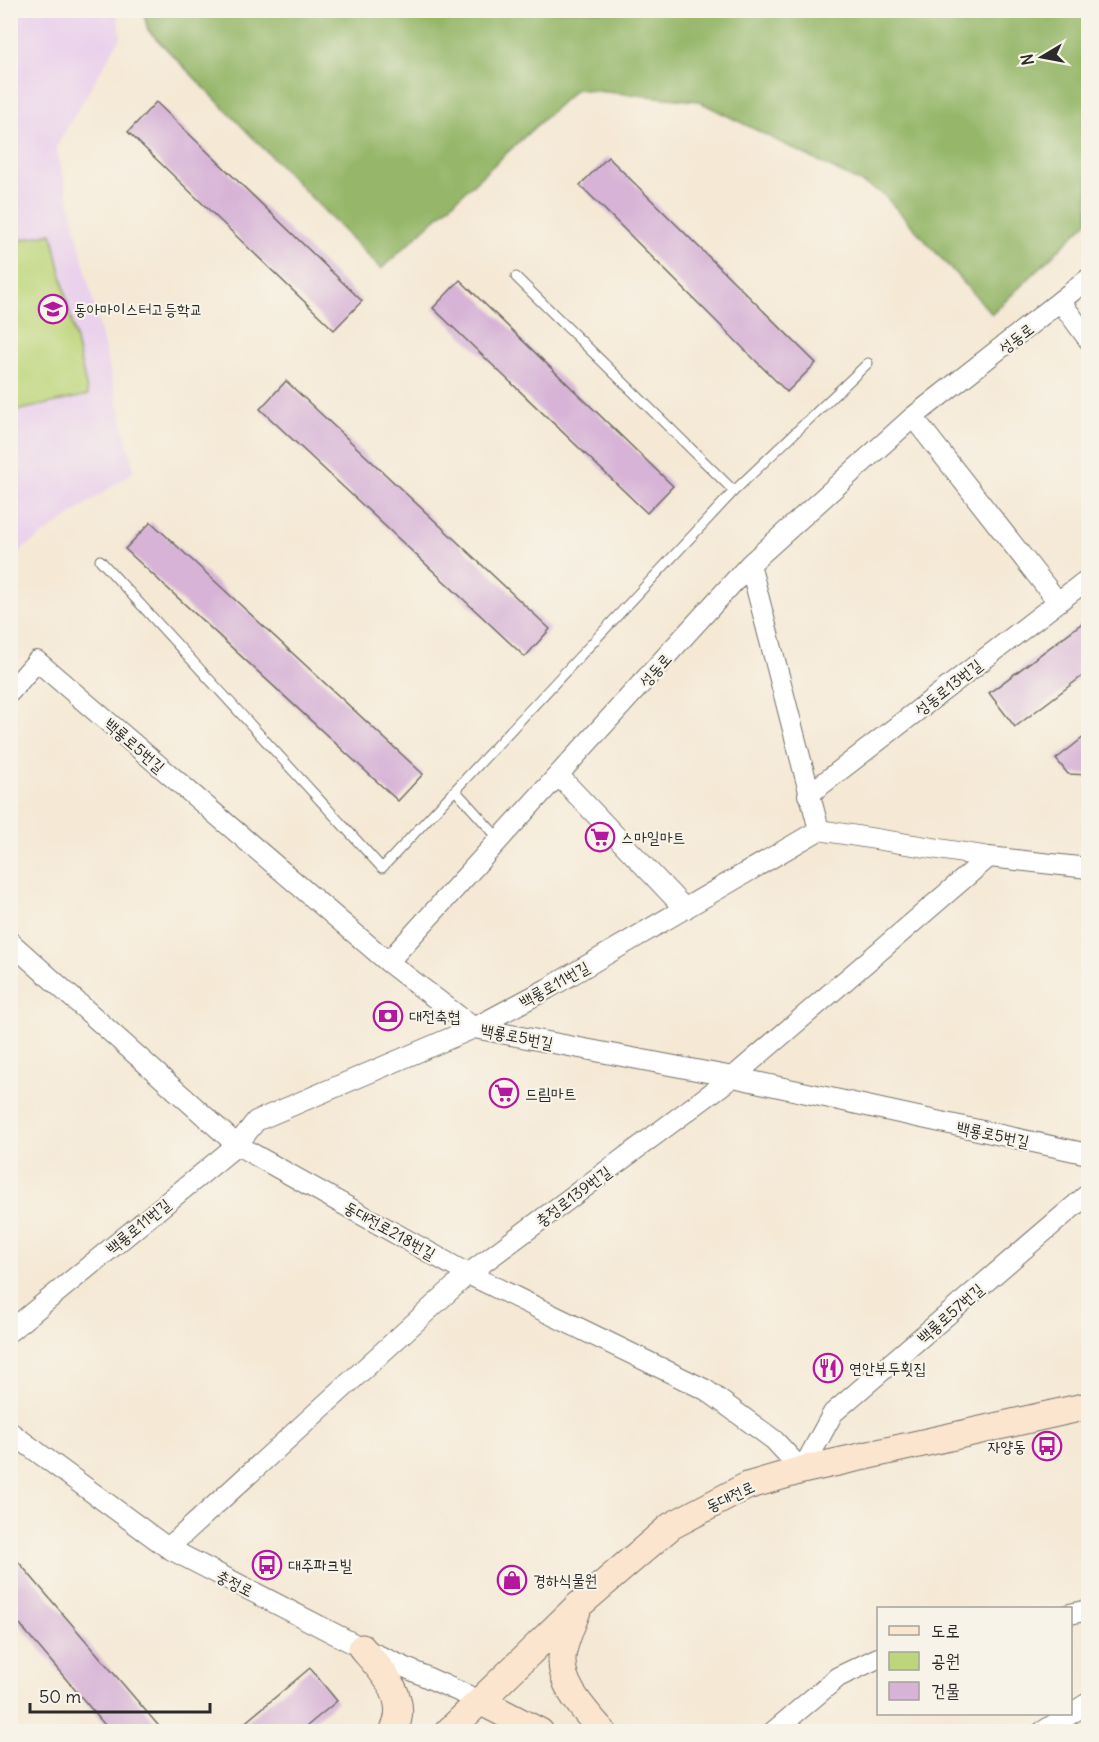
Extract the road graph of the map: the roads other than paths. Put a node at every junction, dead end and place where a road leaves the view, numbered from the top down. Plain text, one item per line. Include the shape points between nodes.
1 (516, 277) dead end
2 (1089, 279) edge
3 (1061, 302) junction
4 (1089, 339) edge
5 (868, 363) dead end
6 (913, 417) junction
7 (734, 491) junction
8 (100, 560) dead end
9 (750, 564) junction
10 (1089, 579) edge
11 (1058, 602) junction
12 (10, 692) edge
13 (560, 776) junction
14 (455, 790) junction
15 (808, 795) junction
16 (819, 830) junction
17 (500, 840) junction
18 (989, 857) junction
19 (1089, 868) edge
20 (685, 909) junction
21 (10, 942) edge
22 (388, 962) junction
23 (474, 1028) junction
24 (734, 1077) junction
25 (237, 1145) junction
26 (1089, 1154) edge
27 (1089, 1194) edge
28 (468, 1274) junction
29 (10, 1331) edge
30 (1089, 1406) edge
31 (10, 1432) edge
32 (802, 1470) junction
33 (168, 1548) junction
34 (579, 1605) junction
35 (1089, 1610) edge
36 (1072, 1614) edge
37 (362, 1648) junction
38 (877, 1659) edge
39 (480, 1701) junction
40 (1089, 1703) edge
41 (1072, 1713) edge
42 (1069, 1715) edge
43 (393, 1731) edge
44 (448, 1731) edge
45 (540, 1731) edge
46 (603, 1731) edge
47 (773, 1731) edge
48 (1042, 1731) edge

1 - 7 lane
2 - 3 street, 성동로
3 - 4 street
3 - 6 street, 성동로
5 - 7 lane
6 - 9 street, 성동로
6 - 11 street
7 - 14 lane
8 - 14 lane via 382,868
9 - 13 street, 성동로
9 - 15 street
10 - 11 street, 성동로13번길
11 - 15 street, 성동로13번길
12 - 22 street, 백룡로5번길 via 37,661
13 - 17 street, 성동로
13 - 20 street
14 - 17 lane
15 - 16 street
16 - 18 street
16 - 20 street, 백룡로11번길
17 - 22 street, 성동로
18 - 19 street
18 - 24 street, 충정로139번길
20 - 23 street, 백룡로11번길
21 - 25 street, 동대전로218번길
22 - 23 street, 백룡로5번길
23 - 24 street, 백룡로5번길
23 - 25 street, 백룡로11번길 via 256,1121
24 - 26 street, 백룡로5번길
24 - 28 street, 충정로139번길
25 - 28 street, 동대전로218번길
25 - 29 street, 백룡로11번길
27 - 32 street, 백룡로57번길 via 833,1413
28 - 32 street, 동대전로218번길 via 706,1390 774,1440
28 - 33 street, 충정로139번길
30 - 32 main road, 동대전로
31 - 33 street, 충정로
32 - 34 main road, 동대전로 via 747,1485 671,1526
33 - 37 street, 충정로
34 - 39 main road, 동대전로
34 - 46 main road via 562,1652 564,1678
35 - 36 street
37 - 39 street, 충정로
37 - 43 main road via 392,1682 399,1703
38 - 47 street via 838,1677
39 - 44 main road, 동대전로
39 - 45 main road
40 - 41 street
42 - 48 street

